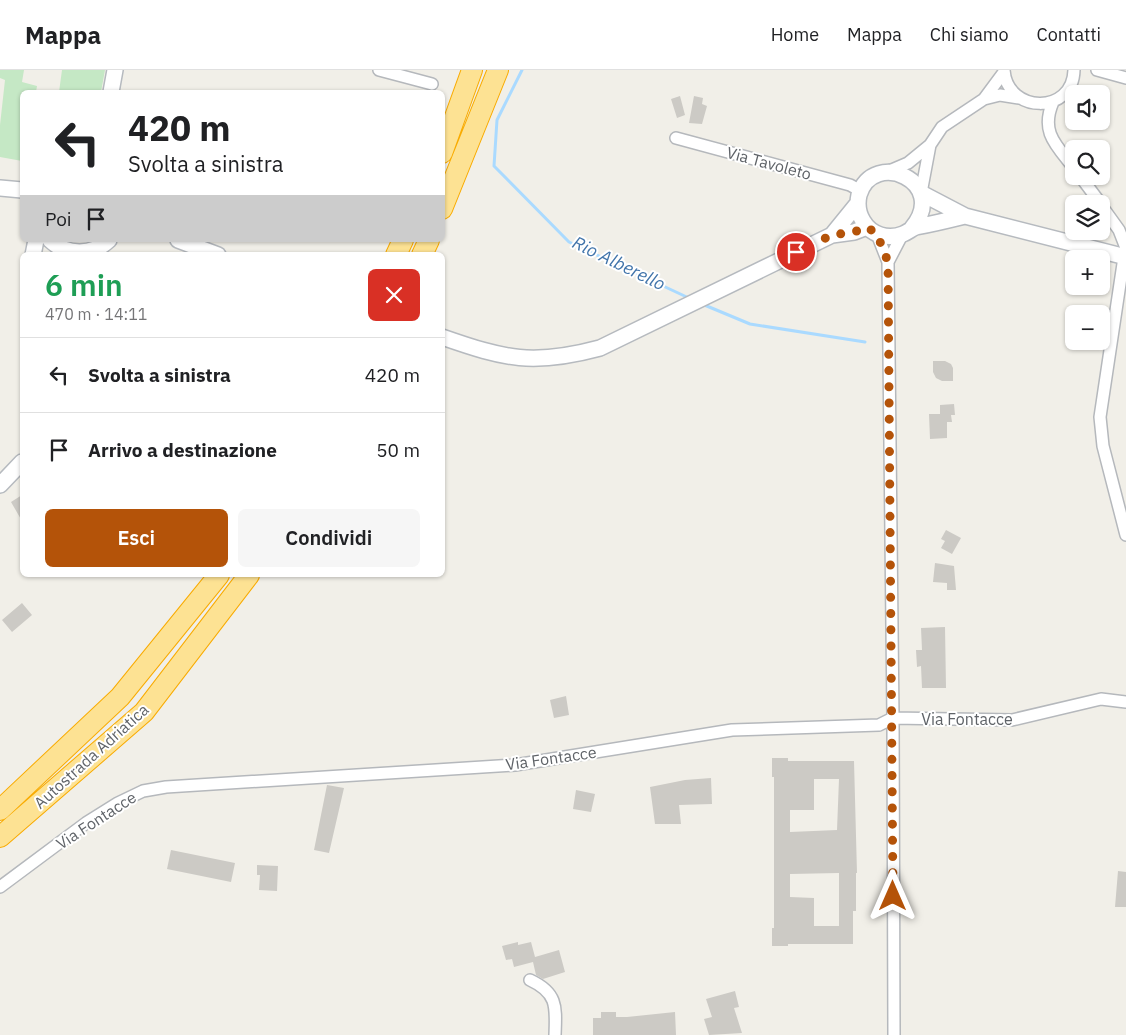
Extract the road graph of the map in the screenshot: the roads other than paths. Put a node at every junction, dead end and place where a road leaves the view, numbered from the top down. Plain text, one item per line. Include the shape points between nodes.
1 (115, 70) edge
2 (379, 70) edge
3 (472, 70) edge
4 (498, 70) edge
5 (1074, 70) edge
6 (1097, 70) edge
7 (1004, 71) edge
8 (1126, 78) edge
9 (432, 84) dead end
10 (111, 90) edge
11 (1019, 98) junction
12 (984, 99) junction
13 (1053, 102) junction
14 (676, 138) dead end
15 (445, 145) edge
16 (930, 145) junction
17 (1065, 156) edge
18 (887, 172) junction
19 (921, 193) junction
20 (859, 197) junction
21 (445, 202) edge
22 (965, 216) junction
23 (1110, 217) edge
24 (872, 230) junction
25 (907, 232) junction
26 (832, 235) junction
27 (106, 242) edge
28 (183, 242) edge
29 (58, 252) edge
30 (85, 252) edge
31 (85, 252) edge
32 (210, 252) edge
33 (1125, 254) edge
34 (888, 262) junction
35 (450, 340) edge
36 (20, 464) edge
37 (0, 485) edge
38 (1126, 535) edge
39 (216, 577) edge
40 (247, 577) edge
41 (1126, 702) edge
42 (893, 718) junction
43 (0, 810) edge
44 (0, 837) edge
45 (0, 887) edge
46 (530, 980) dead end
47 (555, 1035) edge
48 (894, 1035) edge

1 - 10 main road
2 - 9 street
3 - 15 highway
4 - 21 highway
5 - 13 street via 1070,87
6 - 8 street
7 - 11 street via 1011,90
7 - 12 street
11 - 12 street via 1000,95
11 - 13 street via 1030,103
12 - 16 street via 942,127
13 - 17 street via 1047,116 1050,137
14 - 20 street, Via Tavoleto via 850,185
16 - 18 street via 908,163
16 - 19 street
18 - 19 main road via 909,178
18 - 20 main road via 867,182
19 - 22 main road
19 - 25 main road via 922,212
20 - 24 main road via 862,220
20 - 26 main road
22 - 25 main road
22 - 33 main road
23 - 33 street via 1119,230
24 - 25 main road via 894,237
24 - 26 main road
24 - 34 street
25 - 34 street
26 - 35 main road via 600,348 567,357 516,358
27 - 31 main road
28 - 32 main road
29 - 30 main road
33 - 38 street via 1100,417 1103,446
34 - 42 street
36 - 37 main road
39 - 43 highway, Autostrada Adriatica via 120,697
40 - 44 highway, Autostrada Adriatica via 144,712
41 - 42 street, Via Fontacce via 1101,699 1012,720
42 - 45 street, Via Fontacce via 879,725 732,730 515,765 143,790 86,823
42 - 48 street
46 - 47 street via 543,986 554,999

